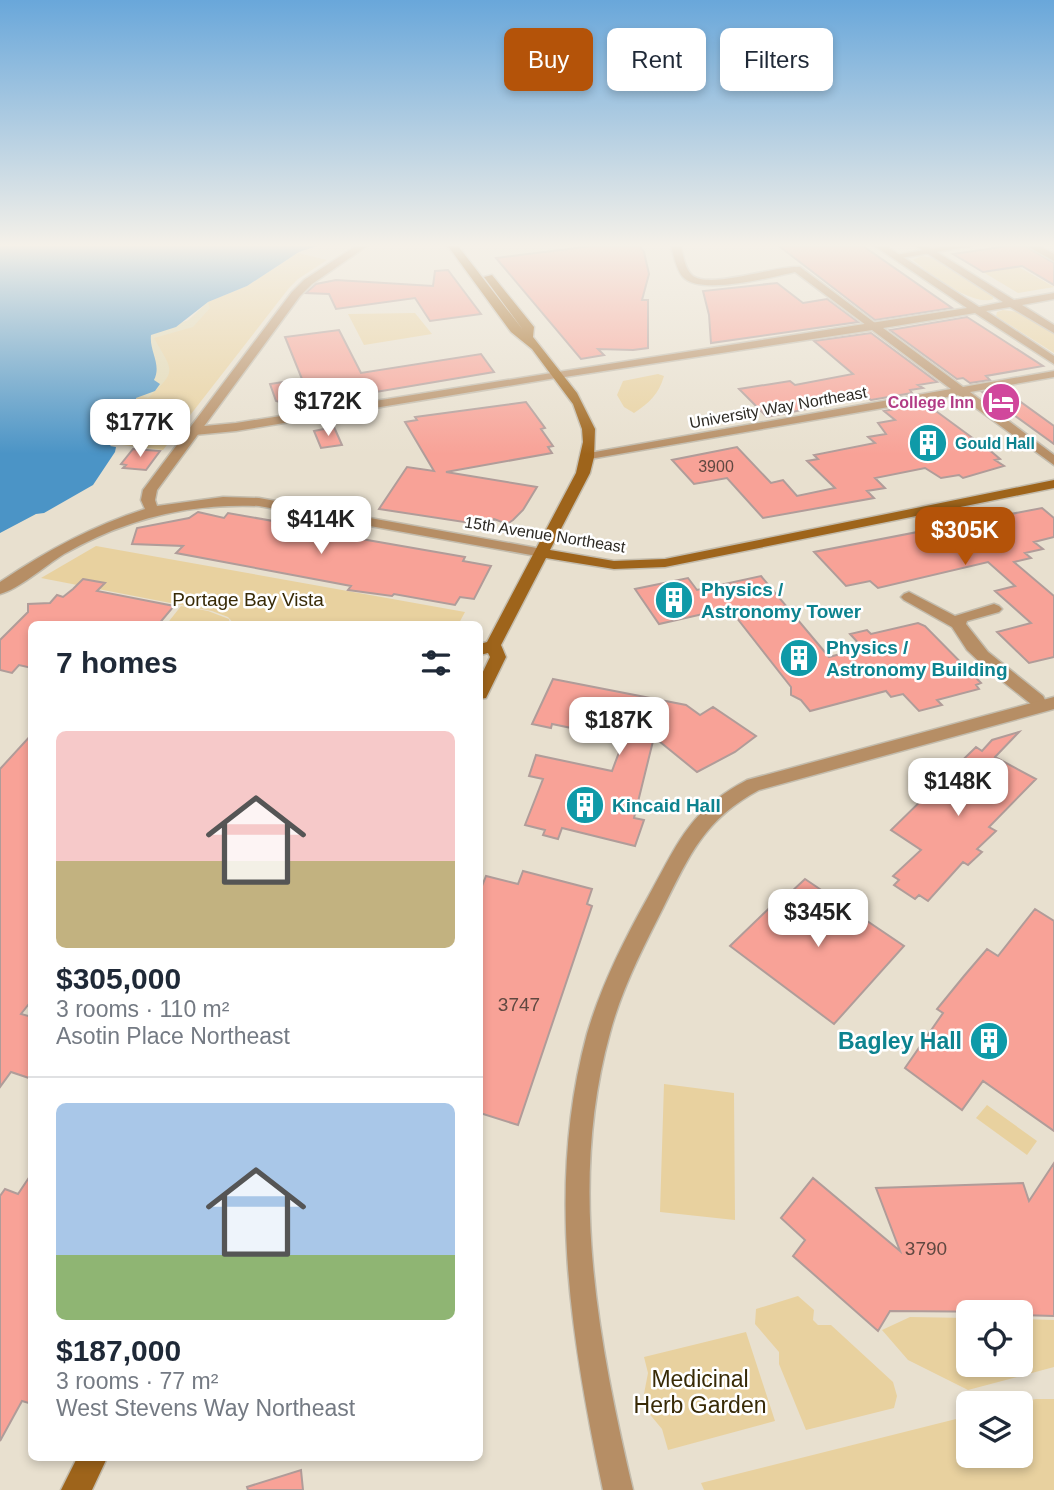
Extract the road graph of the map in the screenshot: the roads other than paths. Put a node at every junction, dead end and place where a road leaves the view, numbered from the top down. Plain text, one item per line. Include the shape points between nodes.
1 (280, 316) edge
2 (504, 316) edge
3 (520, 316) edge
4 (860, 316) edge
5 (941, 316) edge
6 (985, 316) edge
7 (1031, 316) edge
8 (874, 326) junction
9 (1054, 330) edge
10 (528, 336) junction
11 (1054, 362) edge
12 (1054, 374) edge
13 (558, 375) junction
14 (960, 391) junction
15 (194, 431) junction
16 (590, 457) junction
17 (1054, 461) edge
18 (1054, 484) edge
19 (152, 509) junction
20 (542, 553) junction
21 (0, 589) edge
22 (909, 597) dead end
23 (995, 610) dead end
24 (958, 624) junction
25 (486, 647) edge
26 (483, 688) edge
27 (1045, 701) edge
28 (90, 1461) edge
29 (76, 1490) edge
30 (618, 1490) edge

1 - 15 street
2 - 10 main road via 515,330
3 - 10 main road via 529,327
4 - 8 street
5 - 8 street
6 - 11 street
7 - 9 street
8 - 13 street
8 - 14 street
10 - 13 main road
12 - 14 street, University Way Northeast
13 - 15 street
13 - 16 main road via 586,416
14 - 16 street, University Way Northeast
14 - 17 street
15 - 19 street via 150,490
16 - 20 main road
18 - 20 main road, 15th Avenue Northeast via 653,564 614,565
19 - 20 street, 15th Avenue Northeast via 199,501 259,502
19 - 21 street, 15th Avenue Northeast via 92,533
20 - 25 main road
22 - 24 street
23 - 24 street via 961,618
24 - 27 street via 973,649
25 - 26 main road via 498,657
27 - 30 street via 753,785 709,811 685,845 621,970 590,1069 579,1143 576,1214 583,1316
28 - 29 main road

